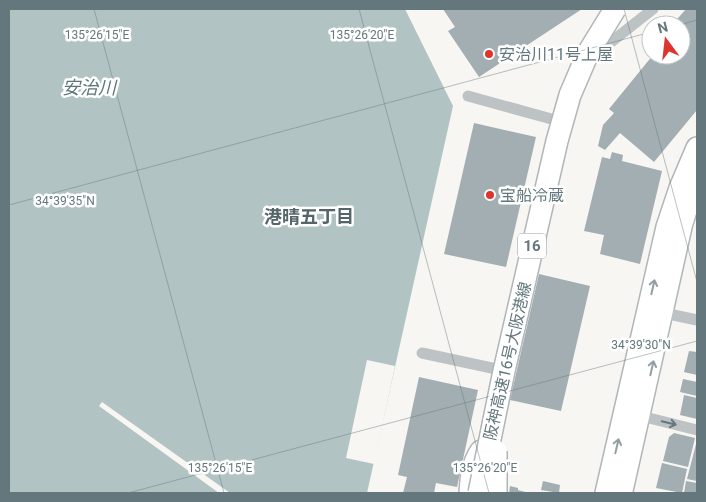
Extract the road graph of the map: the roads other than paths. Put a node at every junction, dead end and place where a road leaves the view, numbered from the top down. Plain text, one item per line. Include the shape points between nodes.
1 (605, 9) edge
2 (616, 9) edge
3 (653, 9) edge
4 (638, 13) edge
5 (468, 96) dead end
6 (555, 120) junction
7 (694, 153) edge
8 (697, 184) edge
9 (519, 257) junction
10 (664, 313) junction
11 (697, 320) edge
12 (422, 353) dead end
13 (502, 371) junction
14 (641, 416) junction
15 (697, 430) edge
16 (481, 451) junction
17 (465, 493) edge
18 (470, 493) edge
19 (480, 493) edge
20 (489, 493) edge
21 (496, 493) edge
22 (606, 493) edge
23 (624, 493) edge

1 - 9 highway, 阪神高速16号大阪港線 / 16 via 562,94
2 - 13 highway, 阪神高速16号大阪港線 / 16, bridge via 588,53 570,95 544,190
3 - 4 street
4 - 6 street via 576,78
5 - 6 street
6 - 13 street
22 -> 7 highway via 667,226
8 - 10 street via 684,224
9 - 16 highway, 阪神高速16号大阪港線 / 16 via 490,379
9 - 21 highway, bridge via 492,408 491,423 498,430
10 - 11 street
14 -> 10 street
12 - 13 street
13 - 17 highway, bridge via 473,455
13 - 19 highway, 阪神高速16号大阪港線 / 16, bridge
13 - 20 street
14 -> 15 street
14 - 23 street
16 - 18 highway, 16 via 475,460
16 - 19 highway, 阪神高速16号大阪港線 / 16, bridge

